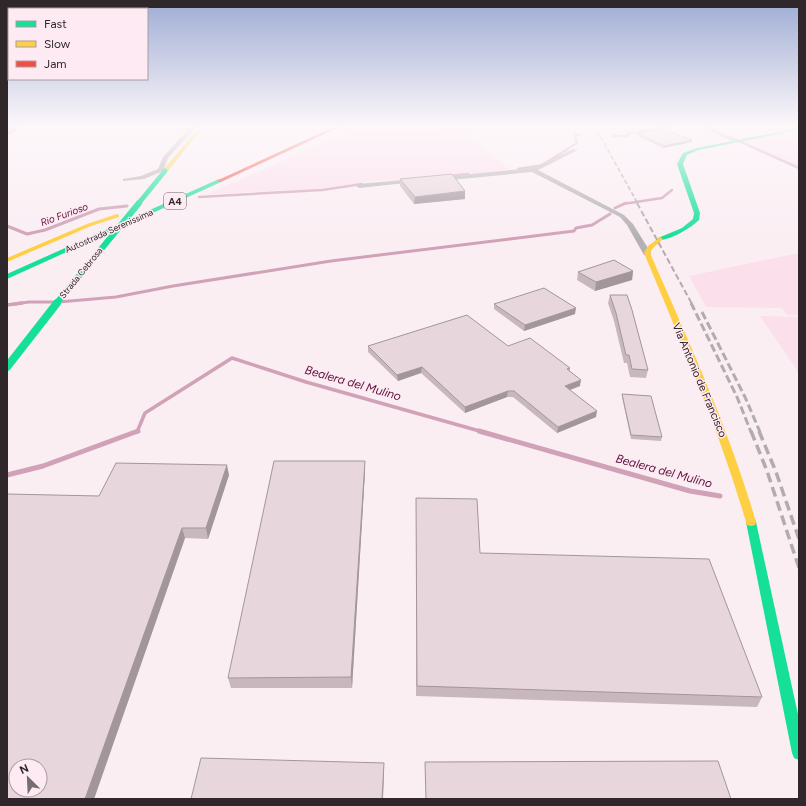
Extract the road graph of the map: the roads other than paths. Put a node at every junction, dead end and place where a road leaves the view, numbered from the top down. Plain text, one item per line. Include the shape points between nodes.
1 (163, 163) edge
2 (172, 163) edge
3 (244, 163) edge
4 (259, 163) edge
5 (549, 163) edge
6 (680, 163) edge
7 (533, 170) junction
8 (125, 180) dead end
9 (422, 180) edge
10 (430, 180) edge
11 (360, 186) dead end
12 (150, 204) junction
13 (647, 253) junction
14 (7, 260) edge
15 (7, 268) edge
16 (7, 277) edge
17 (7, 367) edge
18 (799, 753) edge

1 - 8 street via 161,170 142,178
2 - 17 main road, Strada Cebrosa, bridge
3 - 12 main road, Autostrada Serenissima / A4
4 - 16 main road, Autostrada Serenissima / A4
5 - 7 street
6 - 13 main road via 697,213 696,220 685,229 653,242
7 - 10 street
7 - 13 street via 622,216 630,224
9 - 11 street
12 - 14 main road via 88,225
12 - 15 main road, Autostrada Serenissima / A4
13 - 18 main road, Via Antonio de Francisco via 719,421 740,480 753,528

